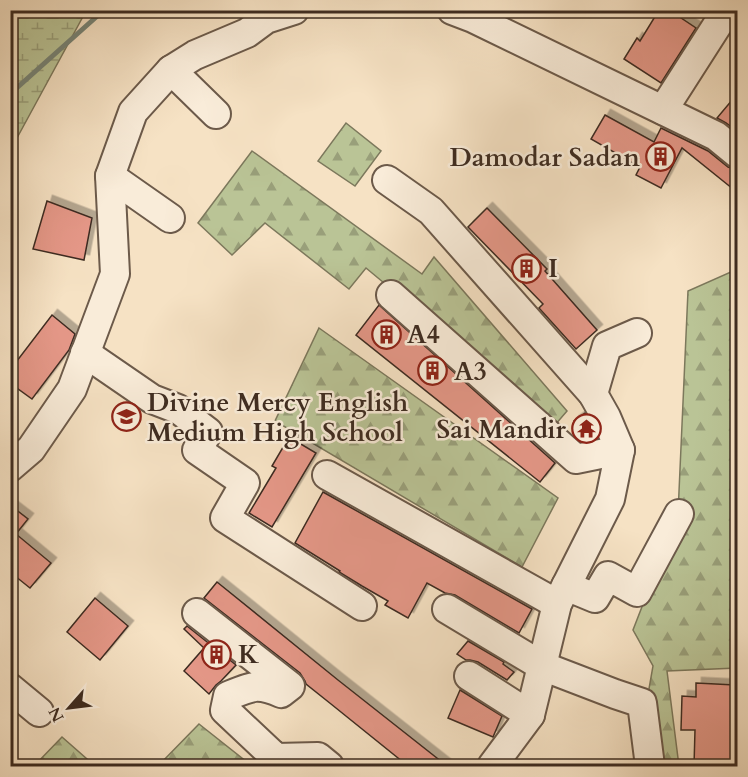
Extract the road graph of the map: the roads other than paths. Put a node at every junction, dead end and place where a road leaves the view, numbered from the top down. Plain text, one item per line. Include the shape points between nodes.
1 (294, 10) edge
2 (452, 10) edge
3 (260, 15) edge
4 (718, 24) dead end
5 (171, 70) junction
6 (663, 110) junction
7 (216, 114) dead end
8 (738, 154) edge
9 (110, 176) junction
10 (387, 180) dead end
11 (170, 218) dead end
12 (391, 295) dead end
13 (637, 333) dead end
14 (85, 353) junction
15 (593, 394) junction
16 (620, 450) junction
17 (10, 467) edge
18 (327, 475) dead end
19 (679, 514) dead end
20 (562, 595) junction
21 (362, 606) dead end
22 (447, 609) dead end
23 (197, 614) dead end
24 (542, 666) junction
25 (469, 676) dead end
26 (10, 688) edge
27 (39, 712) dead end
28 (530, 715) junction
29 (329, 766) edge
30 (492, 766) edge
31 (650, 766) edge

1 - 3 street
2 - 6 street
3 - 5 street via 247,33 203,51
4 - 6 street
5 - 7 street
5 - 9 street via 133,112
6 - 8 street via 716,136
9 - 11 street
9 - 14 street via 115,274
10 - 15 street via 431,211
12 - 16 street via 576,459
13 - 15 street via 608,346
14 - 17 street via 72,389 32,449
14 - 21 street via 152,399 178,409 208,432 197,450 244,483 225,518
15 - 16 street
16 - 20 street via 610,499
18 - 20 street
19 - 20 street via 637,592 608,576 595,598
20 - 24 street
22 - 24 street
23 - 29 street via 290,686 281,693 250,686 228,696 225,710 276,758 318,757
24 - 28 street
24 - 31 street via 642,703
25 - 28 street
26 - 27 street
28 - 30 street

